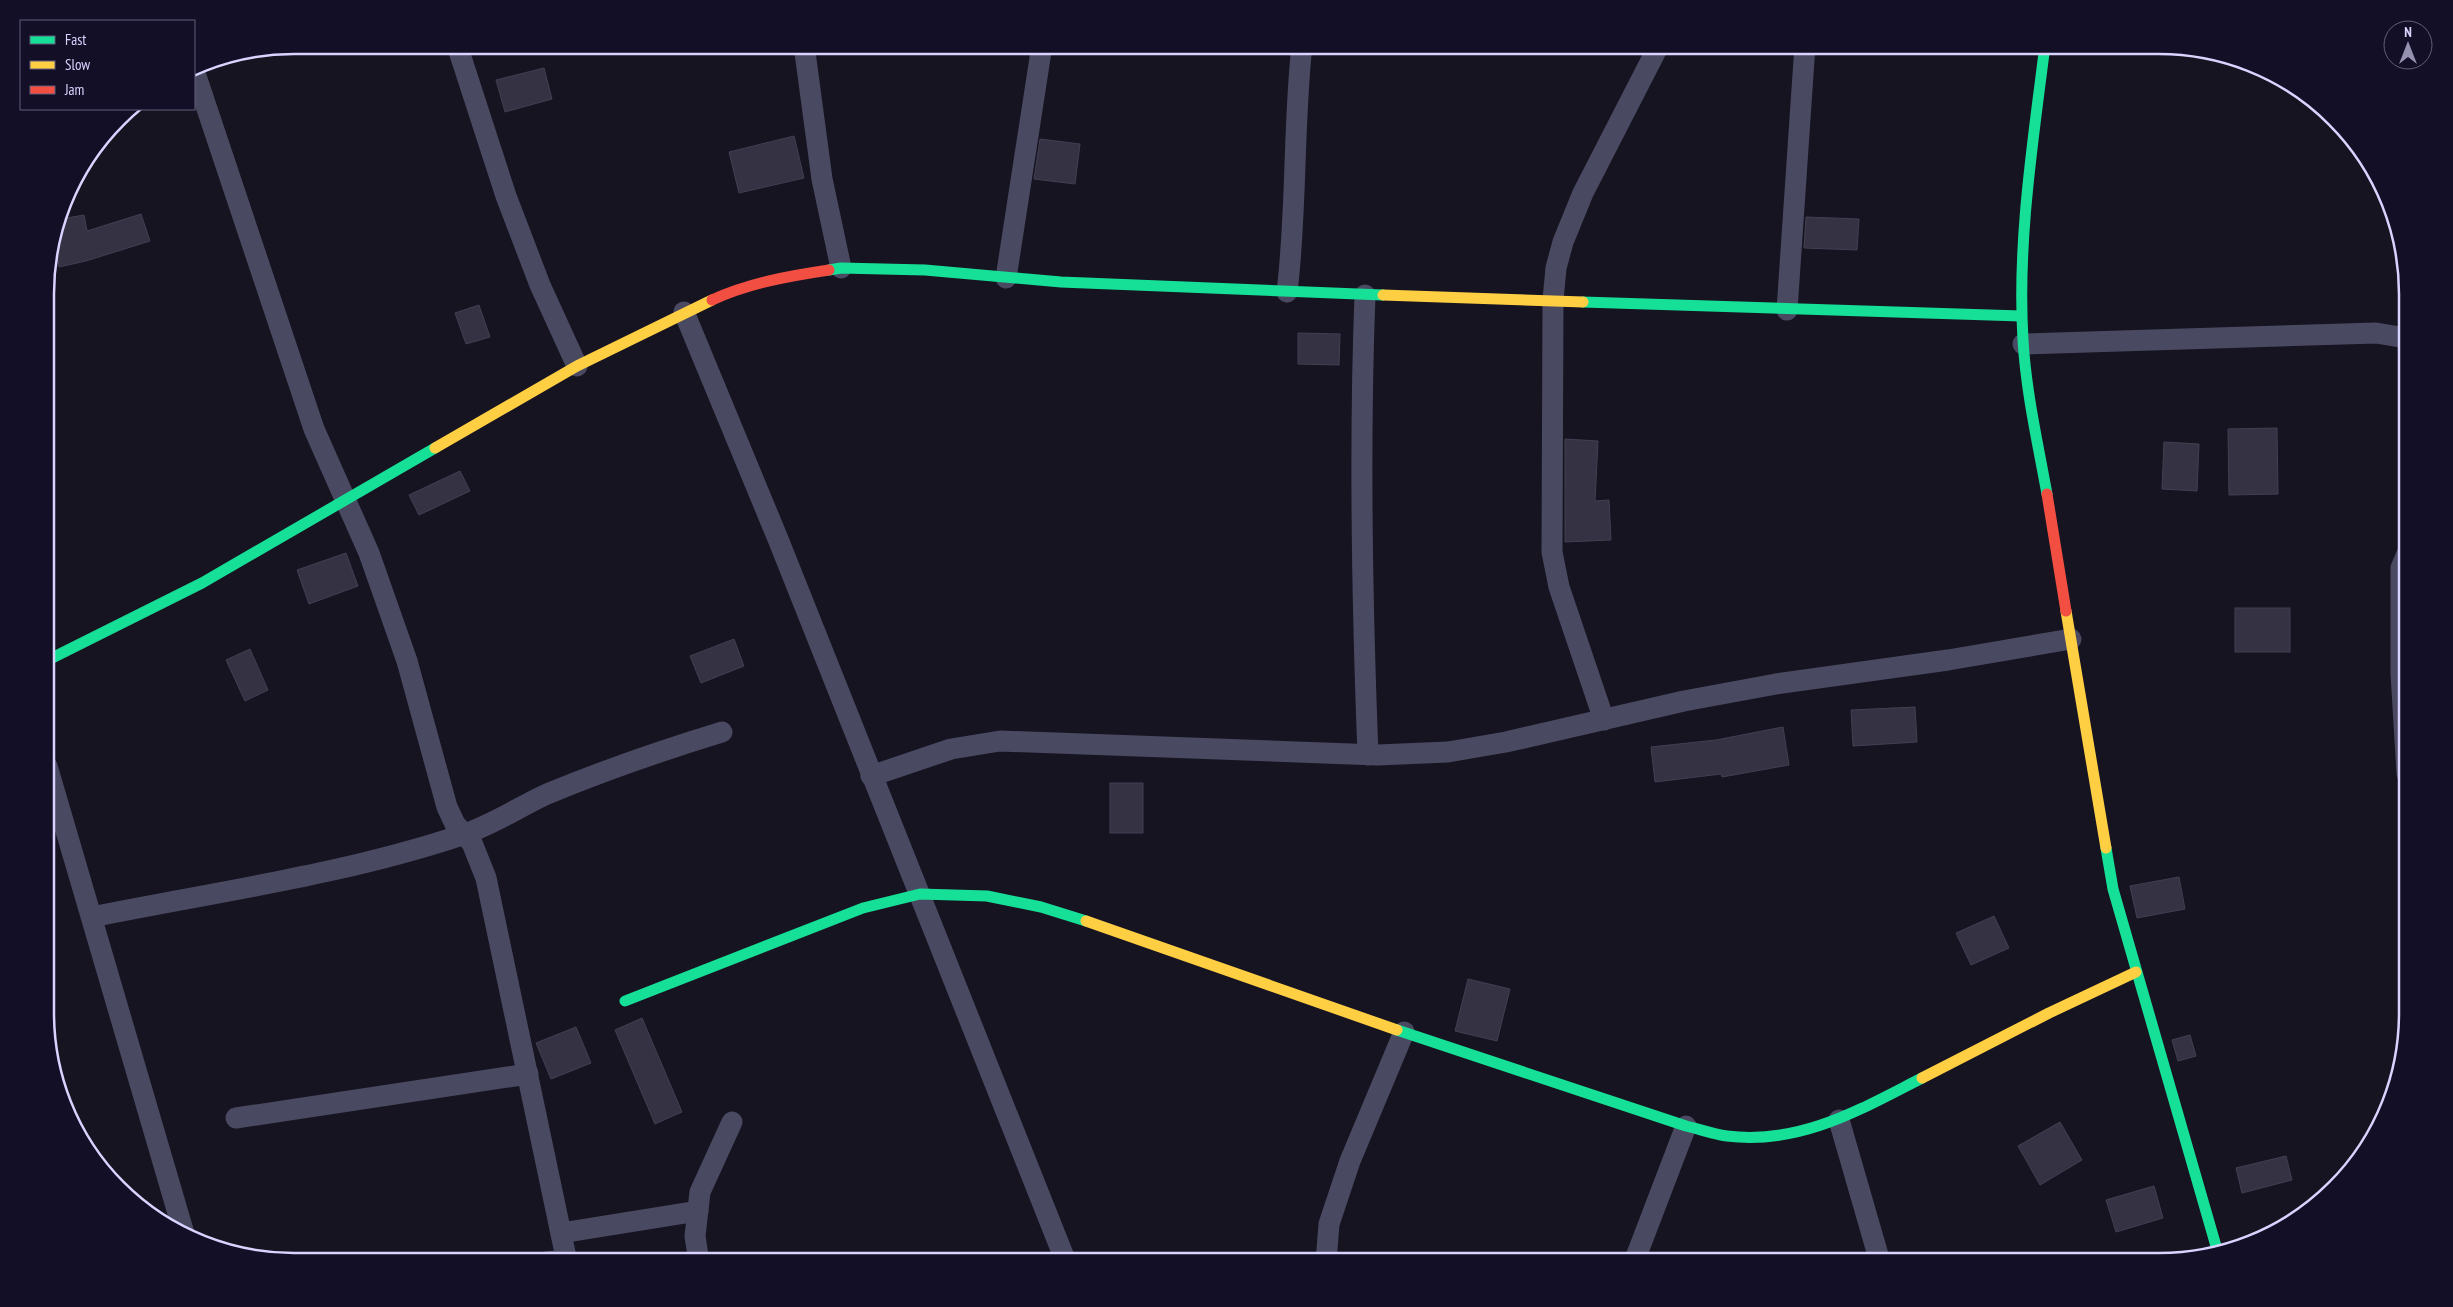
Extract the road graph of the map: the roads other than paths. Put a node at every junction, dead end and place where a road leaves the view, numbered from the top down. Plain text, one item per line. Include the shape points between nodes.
1 (461, 54) edge
2 (805, 54) edge
3 (1041, 54) edge
4 (1301, 54) edge
5 (1654, 54) edge
6 (1804, 54) edge
7 (2045, 54) edge
8 (196, 75) edge
9 (841, 268) junction
10 (1006, 278) junction
11 (1287, 292) junction
12 (1365, 296) junction
13 (1553, 300) junction
14 (1788, 310) junction
15 (684, 312) junction
16 (2021, 316) junction
17 (2399, 337) edge
18 (2023, 344) junction
19 (577, 366) junction
20 (344, 500) junction
21 (2071, 639) junction
22 (54, 657) edge
23 (1604, 720) junction
24 (722, 732) dead end
25 (1368, 755) junction
26 (871, 776) junction
27 (54, 789) edge
28 (464, 834) junction
29 (920, 894) junction
30 (92, 917) junction
31 (2136, 972) junction
32 (625, 1001) dead end
33 (1404, 1032) junction
34 (528, 1074) junction
35 (236, 1118) dead end
36 (1839, 1120) junction
37 (732, 1122) dead end
38 (1686, 1126) junction
39 (698, 1211) junction
40 (180, 1225) edge
41 (561, 1234) junction
42 (2216, 1246) edge
43 (560, 1253) edge
44 (698, 1253) edge
45 (1062, 1253) edge
46 (1327, 1253) edge
47 (1637, 1253) edge
48 (1877, 1253) edge

1 - 19 street via 506,196 540,285
2 - 9 street via 822,179
3 - 10 street
4 - 11 street
5 - 13 street via 1583,194 1563,242
6 - 14 street
7 - 16 street via 2026,210
8 - 20 street via 314,429
9 - 10 street via 926,270
9 - 15 street via 767,281 730,292
10 - 11 street
11 - 12 street
12 - 13 street
12 - 25 street via 1361,400 1361,585
13 - 14 street
13 - 23 street via 1552,552 1559,587
14 - 16 street
15 - 19 street
15 - 26 street
16 - 18 street
17 - 18 street via 2376,333
18 - 21 street
19 - 20 street
20 - 22 street via 202,583
20 - 28 street via 369,552 407,660 447,807
21 - 23 street via 1776,684
21 - 31 street via 2113,889
23 - 25 street via 1448,752
24 - 28 street via 573,784
25 - 26 street via 1000,741 951,749
26 - 29 street
27 - 30 street
28 - 30 street via 285,881
28 - 34 street via 472,843 486,878
29 - 32 street via 863,908
29 - 33 street via 987,896 1041,907 1120,931
29 - 45 street
30 - 40 street
31 - 36 street
31 - 42 street
33 - 38 street
33 - 46 street via 1350,1161 1329,1224
34 - 35 street
34 - 41 street
36 - 38 street via 1785,1136 1727,1136
36 - 48 street
37 - 39 street via 700,1192
38 - 47 street
39 - 41 street
39 - 44 street via 695,1236
41 - 43 street

